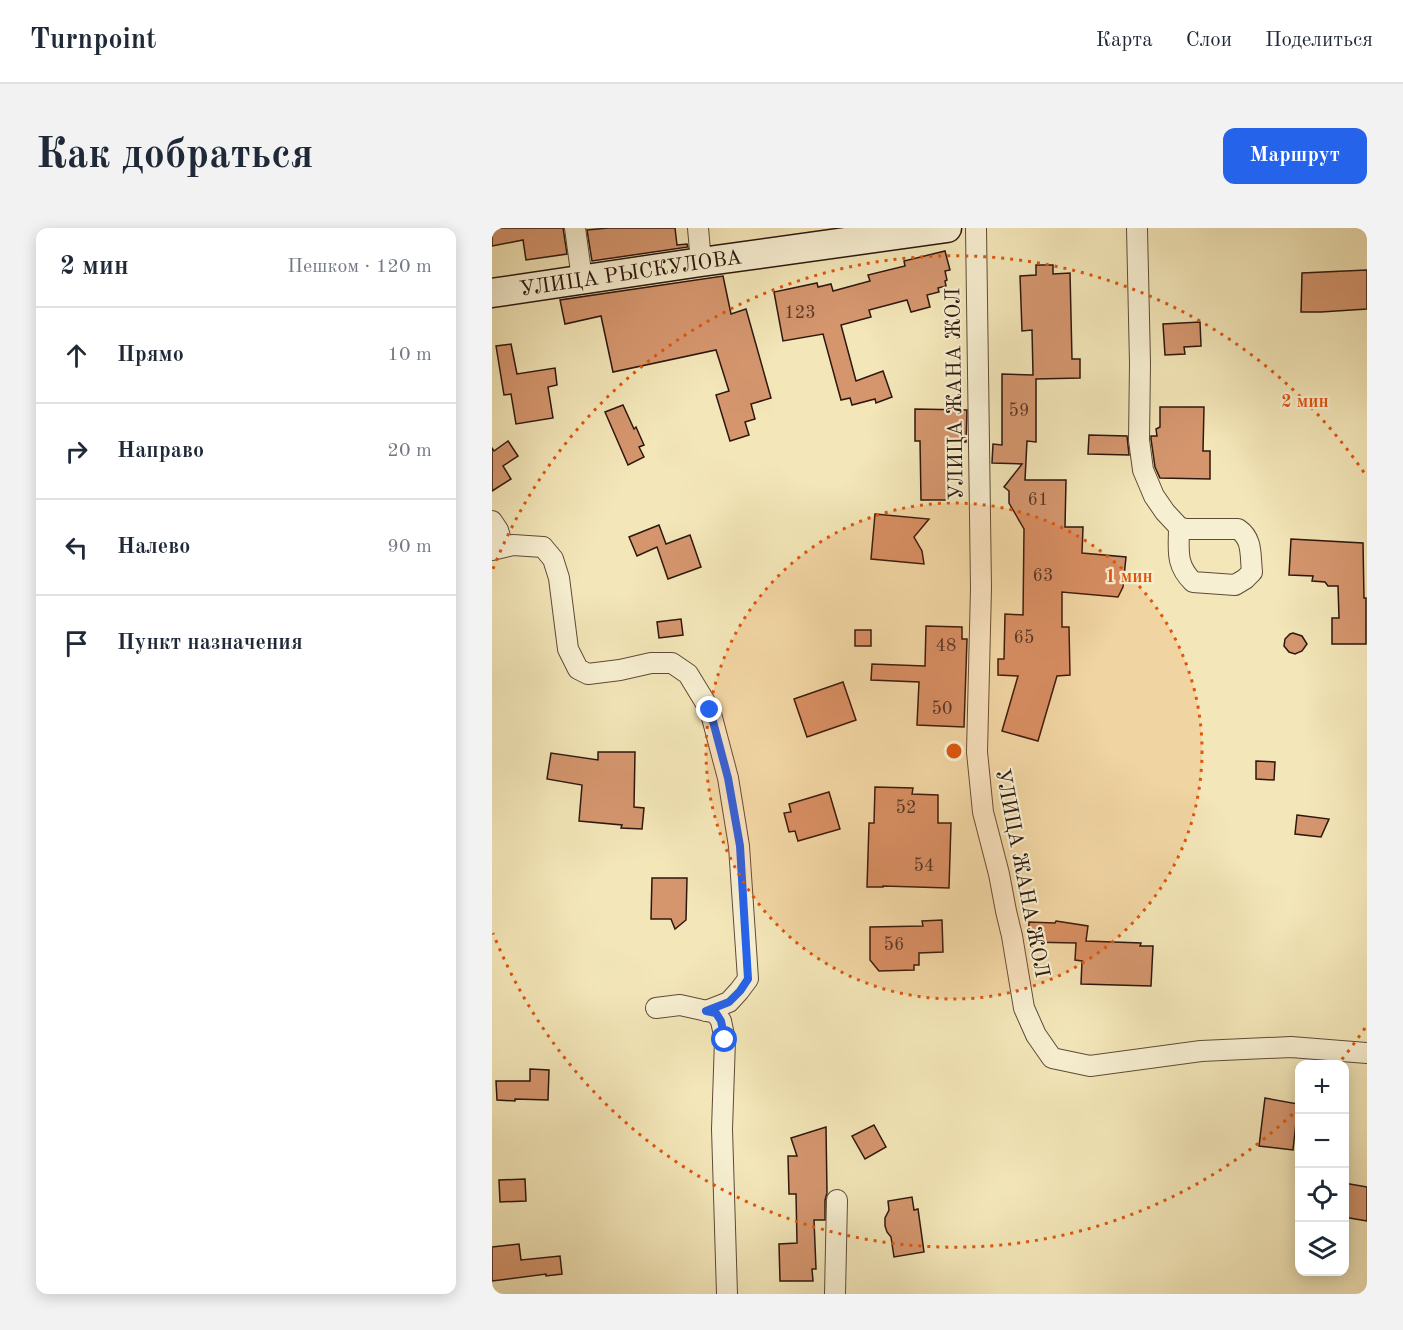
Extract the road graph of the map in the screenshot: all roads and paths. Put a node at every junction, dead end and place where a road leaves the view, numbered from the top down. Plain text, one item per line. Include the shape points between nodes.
1 (574, 228) edge
2 (698, 228) edge
3 (947, 228) edge
4 (976, 228) edge
5 (1137, 228) edge
6 (701, 262) junction
7 (582, 279) junction
8 (492, 293) edge
9 (492, 520) edge
10 (1179, 526) dead end
11 (498, 548) edge
12 (656, 1008) dead end
13 (706, 1011) junction
14 (1367, 1053) edge
15 (837, 1200) dead end
16 (726, 1294) edge
17 (835, 1294) edge

1 - 7 street
2 - 6 street
3 - 6 street, УЛИЦА РЫСКУЛОВА
4 - 14 street, УЛИЦА ЖАНА ЖОЛ via 981,588 977,752 983,812 1024,1008 1036,1035 1052,1058 1089,1066 1201,1051 1291,1047
5 - 10 street via 1139,440 1143,470 1154,496
6 - 7 street, УЛИЦА РЫСКУЛОВА
7 - 8 street, УЛИЦА РЫСКУЛОВА
9 - 11 street via 498,530
11 - 13 street via 543,547 553,559 568,649 578,669 588,674 672,663 688,674 710,710 740,846 748,979 729,1002
12 - 13 street via 680,1005
13 - 16 street via 716,1013 725,1040 722,1129
15 - 17 street

